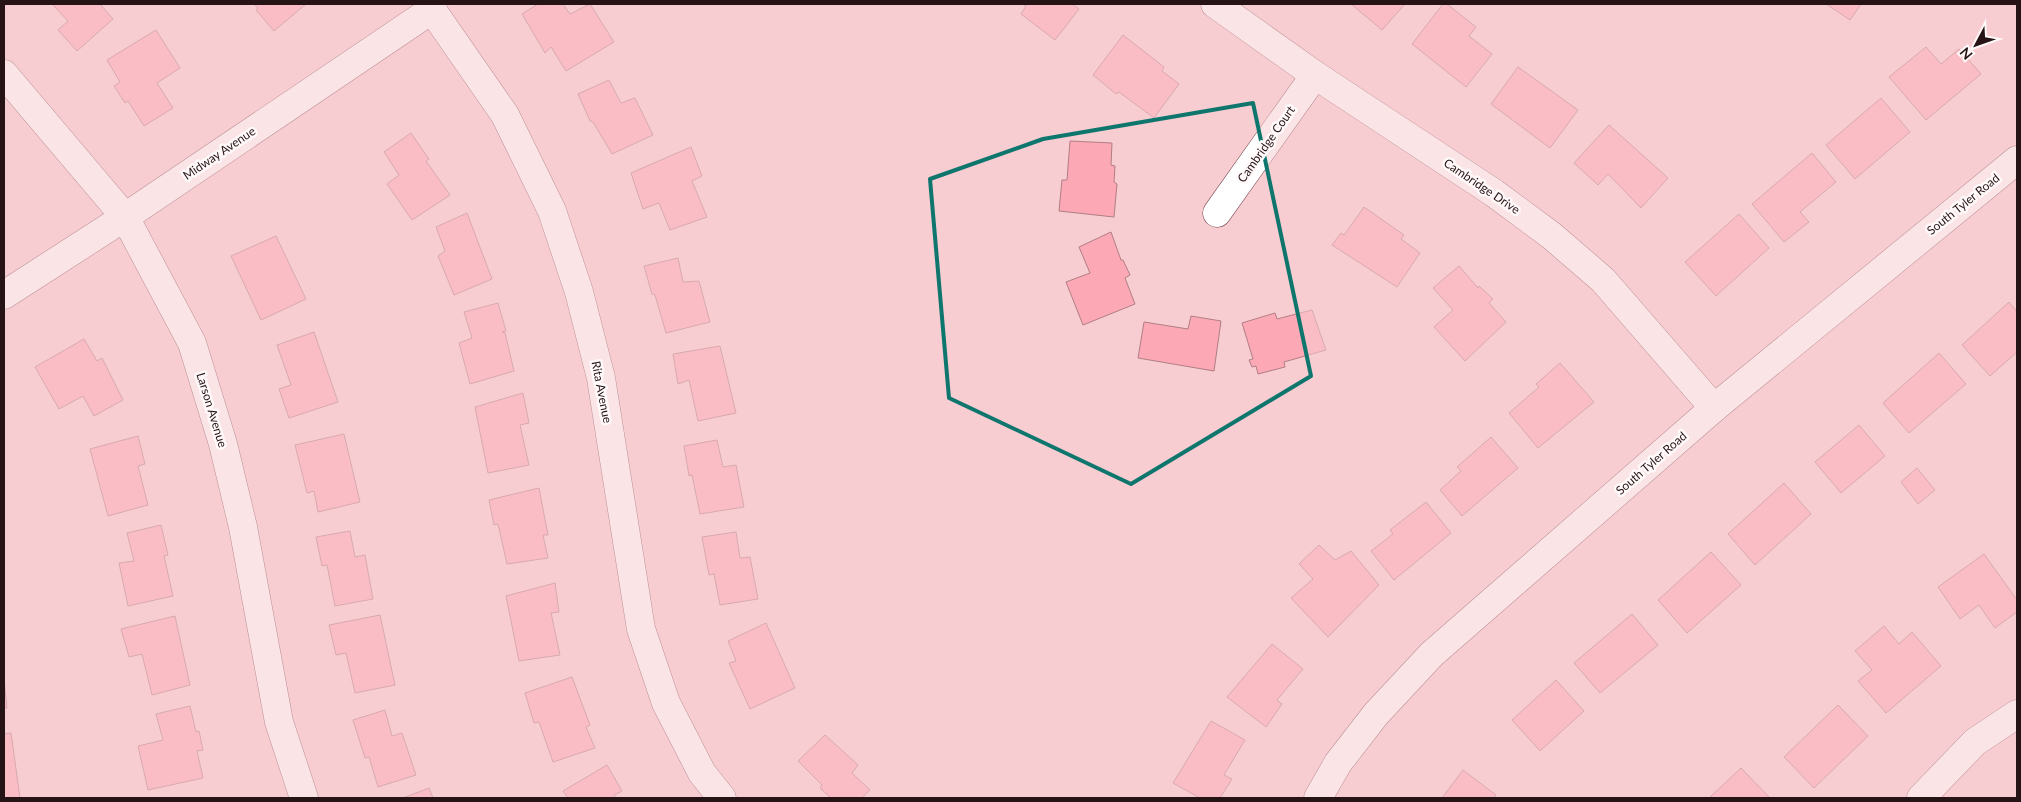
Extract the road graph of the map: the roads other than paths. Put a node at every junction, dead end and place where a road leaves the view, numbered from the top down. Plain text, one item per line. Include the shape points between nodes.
1 (1215, 4) edge
2 (430, 6) edge
3 (4, 74) edge
4 (1315, 75) junction
5 (2017, 160) edge
6 (1217, 213) dead end
7 (125, 217) junction
8 (4, 294) edge
9 (1714, 408) junction
10 (2017, 714) edge
11 (304, 798) edge
12 (722, 798) edge
13 (1318, 798) edge
14 (1921, 798) edge

1 - 4 street, Cambridge Drive
2 - 7 street, Midway Avenue
2 - 12 street, Rita Avenue via 505,115 552,211 579,292 600,378 641,629 666,704 702,773
3 - 7 street, Larson Avenue
4 - 6 street, Cambridge Court
4 - 9 street, Cambridge Drive via 1494,193 1552,236 1603,280
5 - 9 street, South Tyler Road
7 - 8 street, Midway Avenue
7 - 11 street, Larson Avenue via 192,343 243,527 279,722
9 - 13 street, South Tyler Road via 1432,654 1376,714 1338,764
10 - 14 street via 1975,742

